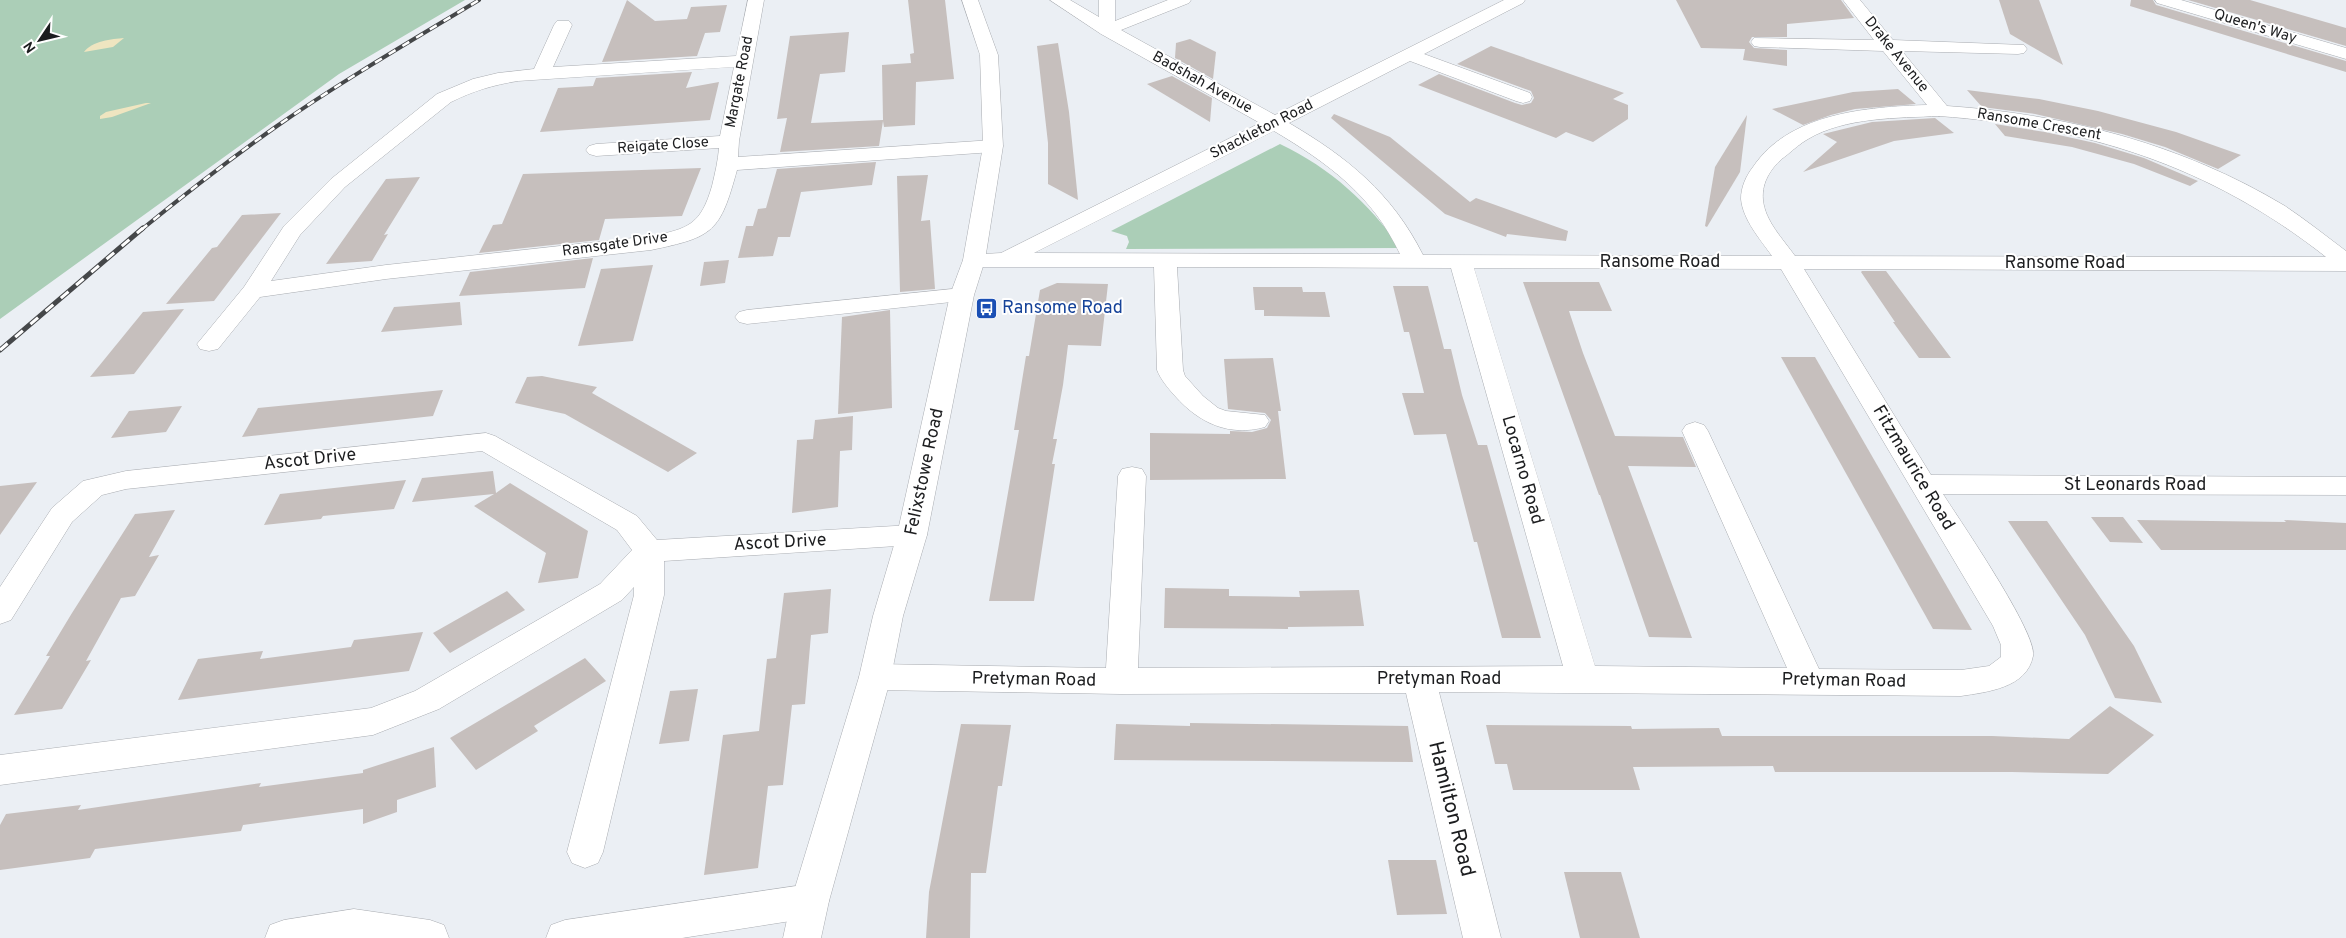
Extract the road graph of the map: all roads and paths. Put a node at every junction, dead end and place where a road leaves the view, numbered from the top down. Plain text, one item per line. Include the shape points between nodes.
1 (756, 0) edge
2 (970, 0) edge
3 (1058, 0) edge
4 (1107, 0) edge
5 (1183, 0) edge
6 (1517, 0) edge
7 (1851, 0) edge
8 (2164, 0) edge
9 (563, 25) dead end
10 (1107, 30) junction
11 (1760, 42) dead end
12 (1888, 46) junction
13 (2018, 49) dead end
14 (2346, 54) edge
15 (1410, 55) junction
16 (744, 61) junction
17 (541, 74) junction
18 (1524, 97) dead end
19 (1941, 110) junction
20 (1275, 124) junction
21 (729, 141) junction
22 (993, 146) junction
23 (596, 150) dead end
24 (728, 164) junction
25 (1006, 259) junction
26 (974, 260) junction
27 (1165, 262) junction
28 (1415, 262) junction
29 (1460, 262) junction
30 (1788, 262) junction
31 (2346, 263) edge
32 (253, 291) junction
33 (962, 295) junction
34 (747, 316) dead end
35 (210, 344) dead end
36 (1256, 421) dead end
37 (1695, 431) dead end
38 (1132, 476) dead end
39 (1923, 484) junction
40 (2346, 486) edge
41 (912, 535) junction
42 (649, 551) junction
43 (0, 612) edge
44 (2002, 676) joint
45 (875, 677) junction
46 (1419, 679) junction
47 (1583, 679) junction
48 (1808, 680) junction
49 (1121, 681) junction
50 (0, 770) edge
51 (585, 852) dead end
52 (810, 901) junction
53 (284, 938) edge
54 (430, 938) edge
55 (565, 938) edge
56 (802, 938) edge
57 (1482, 938) edge

1 - 16 street, Margate Road
2 - 22 street, Felixstowe Road via 989,55
3 - 10 street, Badshah Avenue
4 - 10 street
5 - 10 street
6 - 15 street, Shackleton Road
7 - 12 street, Drake Avenue
8 - 14 street, Queen's Way
9 - 17 street
10 - 20 street, Badshah Avenue
11 - 12 street
12 - 13 street
12 - 19 street, Drake Avenue
15 - 18 street
15 - 20 street, Shackleton Road
16 - 17 street
16 - 21 street, Margate Road
17 - 32 street via 479,81 444,98 338,183 292,231
19 - 30 street, Ransome Crescent via 1909,111 1832,122 1808,130 1780,148 1762,166 1754,184 1752,201 1764,228
19 - 31 street, Ransome Crescent via 2006,116 2064,127 2118,140 2170,158 2235,186 2280,213
20 - 25 street, Shackleton Road
20 - 28 street, Badshah Avenue via 1307,141 1364,186 1382,204 1407,241
21 - 23 street, Reigate Close
21 - 24 street, Margate Road
22 - 24 street
22 - 26 street, Felixstowe Road
24 - 32 street, Ramsgate Drive via 712,214 688,233 670,239
25 - 26 street, Ransome Road
25 - 27 street, Ransome Road
26 - 33 street, Felixstowe Road
27 - 28 street, Ransome Road
27 - 36 street via 1173,378 1198,417 1232,422
28 - 29 street, Ransome Road
29 - 30 street, Ransome Road
29 - 47 street, Locarno Road
30 - 31 street, Ransome Road
30 - 39 street, Fitzmaurice Road
32 - 35 street
33 - 34 street
33 - 41 street, Felixstowe Road
37 - 48 street
38 - 49 street
39 - 40 street, St Leonards Road
39 - 44 street, Fitzmaurice Road via 2007,623 2017,646 2016,660
41 - 42 street, Ascot Drive
41 - 45 street, Felixstowe Road via 888,616
42 - 43 street, Ascot Drive via 627,523 486,442 126,480 93,488 62,515
42 - 50 street via 611,592 427,700 373,721
42 - 51 street via 649,595
44 - 48 street, Pretyman Road via 1961,683
45 - 49 street, Pretyman Road
45 - 52 street, Felixstowe Road
46 - 47 street, Pretyman Road
46 - 49 street, Pretyman Road
46 - 57 street, Hamilton Road
47 - 48 street, Pretyman Road
52 - 55 street
52 - 56 street, Felixstowe Road
53 - 54 street via 354,927

